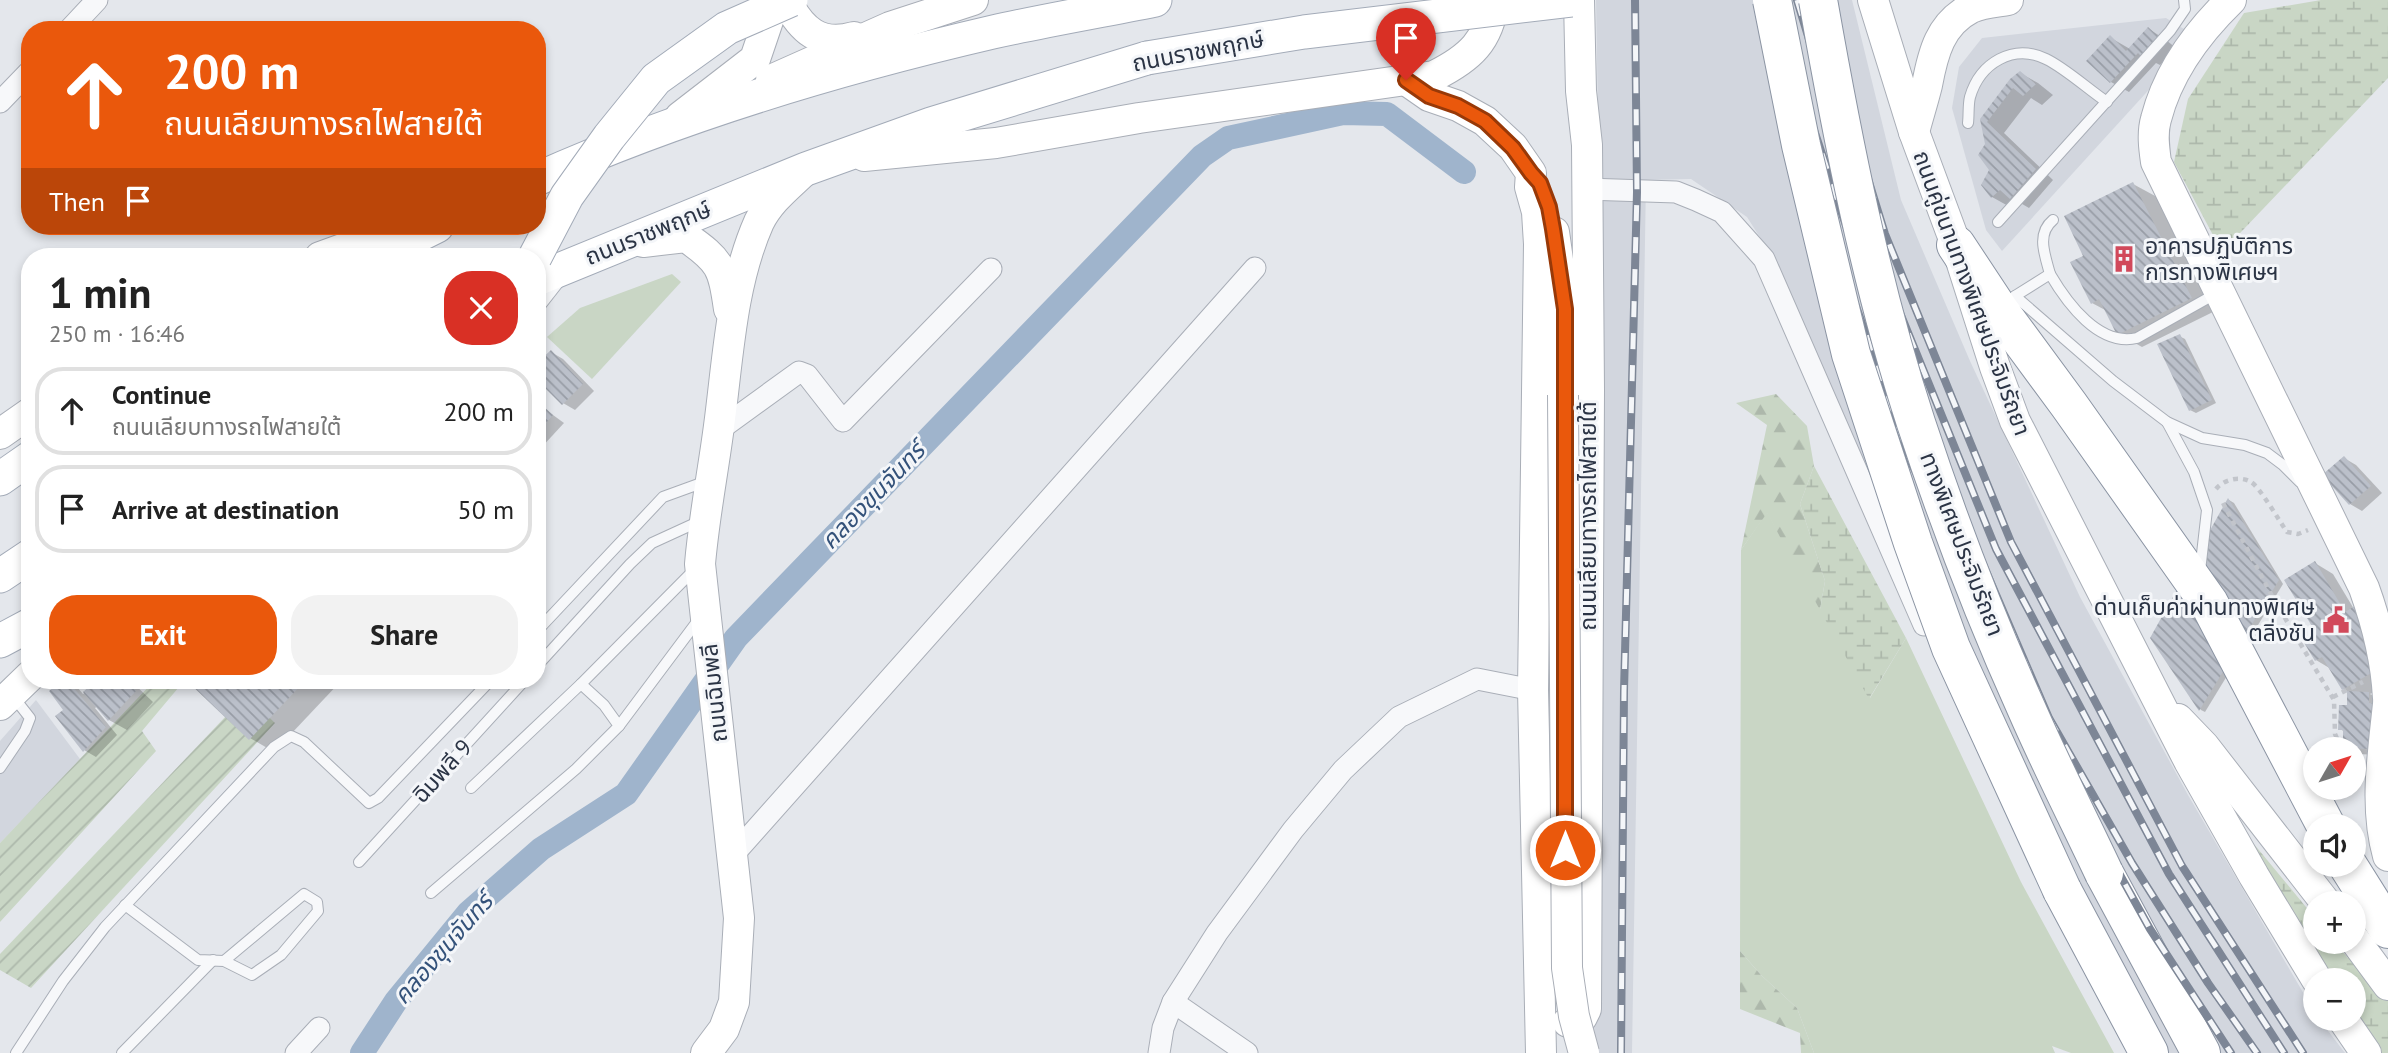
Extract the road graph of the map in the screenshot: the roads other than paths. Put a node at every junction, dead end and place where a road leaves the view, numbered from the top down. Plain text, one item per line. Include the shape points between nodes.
1 (97, 0) edge
2 (775, 0) edge
3 (789, 0) edge
4 (973, 0) edge
5 (1494, 0) edge
6 (1571, 0) edge
7 (1579, 0) edge
8 (1772, 0) edge
9 (1818, 0) edge
10 (1873, 0) edge
11 (2008, 0) edge
12 (2183, 0) edge
13 (2231, 0) edge
14 (1148, 1) edge
15 (77, 21) edge
16 (890, 27) junction
17 (21, 80) edge
18 (1406, 80) junction
19 (1581, 91) junction
20 (0, 102) edge
21 (2107, 102) junction
22 (671, 124) junction
23 (1968, 124) dead end
24 (1914, 132) junction
25 (838, 158) junction
26 (806, 169) junction
27 (1531, 173) junction
28 (546, 175) edge
29 (1586, 189) junction
30 (2053, 220) dead end
31 (1998, 222) dead end
32 (391, 235) edge
33 (419, 235) edge
34 (1956, 245) junction
35 (616, 246) junction
36 (346, 248) edge
37 (393, 248) edge
38 (546, 265) edge
39 (546, 268) edge
40 (1255, 268) dead end
41 (990, 269) dead end
42 (2050, 274) junction
43 (2218, 292) junction
44 (2007, 303) junction
45 (1565, 309) junction
46 (732, 327) junction
47 (21, 419) edge
48 (2167, 422) junction
49 (719, 430) junction
50 (0, 434) edge
51 (21, 464) edge
52 (0, 479) edge
53 (710, 480) junction
54 (2328, 515) junction
55 (704, 519) junction
56 (21, 562) edge
57 (700, 564) junction
58 (0, 576) edge
59 (2198, 588) junction
60 (707, 619) junction
61 (546, 621) edge
62 (21, 630) edge
63 (0, 641) edge
64 (546, 656) edge
65 (581, 684) junction
66 (482, 689) edge
67 (517, 689) edge
68 (1533, 690) junction
69 (14, 692) edge
70 (2153, 694) junction
71 (2388, 698) edge
72 (2388, 704) edge
73 (619, 726) junction
74 (0, 768) edge
75 (471, 789) dead end
76 (2320, 814) edge
77 (733, 855) junction
78 (2388, 856) edge
79 (359, 862) dead end
80 (2355, 877) edge
81 (2317, 891) edge
82 (431, 893) dead end
83 (125, 905) junction
84 (2388, 929) edge
85 (2365, 954) edge
86 (219, 960) junction
87 (2310, 968) edge
88 (2388, 985) edge
89 (1173, 1002) junction
90 (1568, 1022) junction
91 (319, 1028) dead end
92 (2351, 1031) edge
93 (1541, 1049) edge
94 (16, 1053) edge
95 (122, 1053) edge
96 (296, 1053) edge
97 (706, 1053) edge
98 (1159, 1053) edge
99 (1247, 1053) edge
100 (1586, 1053) edge
101 (2137, 1053) edge
102 (2149, 1053) edge
103 (2201, 1053) edge
104 (2366, 1053) edge

1 - 15 street
2 - 22 main road via 755,59
3 - 16 main road via 800,22 819,39 841,41
3 - 38 main road, bridge via 727,28 656,79 608,136 567,196
4 - 16 main road
5 - 18 main road, ถนนราชพฤกษ์ via 1492,17 1479,42 1460,63 1434,76
6 - 25 main road, ถนนราชพฤกษ์, bridge via 1304,32 1147,58 931,124
7 - 19 main road, ถนนเลียบทางรถไฟสายใต้
8 - 102 highway, ทางพิเศษประจิมรัถยา, bridge via 1851,354 1913,543 1951,648 2057,878
9 - 103 highway, ทางพิเศษประจิมรัถยา, bridge via 1876,285 1916,422 1959,543 2026,709 2104,873
10 - 24 main road, ถนนคู่ขนานทางพิเศษประจิมรัถยา
11 - 24 main road via 1974,7 1946,29 1929,68
12 - 21 lane via 2185,9 2170,31
13 - 43 main road via 2178,66 2155,120 2154,142 2162,178
14 - 22 main road via 929,48
16 - 22 main road
17 - 20 street
18 - 25 main road, ถนนราชพฤกษ์ via 996,143
18 - 27 main road via 1429,96 1485,121
19 - 29 main road, ถนนเลียบทางรถไฟสายใต้
19 - 45 main road via 1570,149
21 - 23 lane via 2046,59 2008,54 1992,63 1980,78 1970,97
21 - 31 lane
22 - 28 main road
24 - 34 main road, ถนนคู่ขนานทางพิเศษประจิมรัถยา
25 - 26 main road, ถนนราชพฤกษ์
26 - 35 main road, ถนนราชพฤกษ์
26 - 46 main road, ถนนฉิมพลี via 774,199 760,221
27 - 45 main road via 1549,207
27 - 68 main road, ถนนเลียบทางรถไฟสายใต้ via 1539,244
29 - 90 main road, ถนนเลียบทางรถไฟสายใต้ via 1586,1009 1582,1017
29 - 101 street via 1676,192 1722,212 1763,259 2015,830 2078,953
30 - 42 lane via 2042,239
32 - 36 main road
33 - 37 main road
34 - 44 highway
34 - 70 main road, ถนนคู่ขนานทางพิเศษประจิมรัถยา via 2015,421
35 - 39 main road, ถนนราชพฤกษ์
35 - 46 main road, ถนนฉิมพลี via 686,237 711,254 724,274
40 - 77 street
41 - 49 street via 843,421 799,372
42 - 43 lane via 2064,297 2090,323 2125,341
42 - 44 lane
43 - 54 main road
44 - 48 lane
44 - 59 highway via 2069,405
45 - 100 main road, bridge via 1567,968 1574,1017
46 - 49 main road, ถนนฉิมพลี
47 - 50 main road
48 - 54 lane via 2202,438 2267,453
48 - 59 lane via 2194,472 2207,510
49 - 53 main road, ถนนฉิมพลี
51 - 52 main road
53 - 55 main road, ถนนฉิมพลี
53 - 61 lane via 663,497
54 - 71 main road via 2378,627
55 - 57 main road, ถนนฉิมพลี
55 - 64 lane via 652,543
56 - 58 main road
57 - 60 main road, ถนนฉิมพลี
57 - 65 lane
59 - 76 highway
60 - 73 lane
60 - 77 main road, ถนนฉิมพลี
62 - 63 main road
65 - 73 lane
65 - 75 lane
66 - 83 lane via 369,803 304,741 291,736 274,747
67 - 79 lane, ฉิมพลี 9
68 - 89 street via 1477,679 1399,717 1343,770 1293,830
68 - 93 main road, ถนนเลียบทางรถไฟสายใต้
69 - 74 lane via 30,718
70 - 81 main road via 2204,746
70 - 87 main road, ถนนคู่ขนานทางพิเศษประจิมรัถยา
72 - 78 main road via 2380,806
73 - 82 lane via 576,769
77 - 97 main road, ถนนฉิมพลี via 739,918 734,1002 724,1029
80 - 84 highway
83 - 86 lane via 198,960
83 - 94 lane via 63,981
85 - 88 main road
86 - 86 lane via 304,894 317,902 318,911 281,955 252,975
86 - 95 lane
89 - 98 street
89 - 99 street
90 - 93 main road, ถนนเลียบทางรถไฟสายใต้ via 1547,1030
90 - 100 main road via 1582,1029
91 - 96 street
92 - 104 main road

